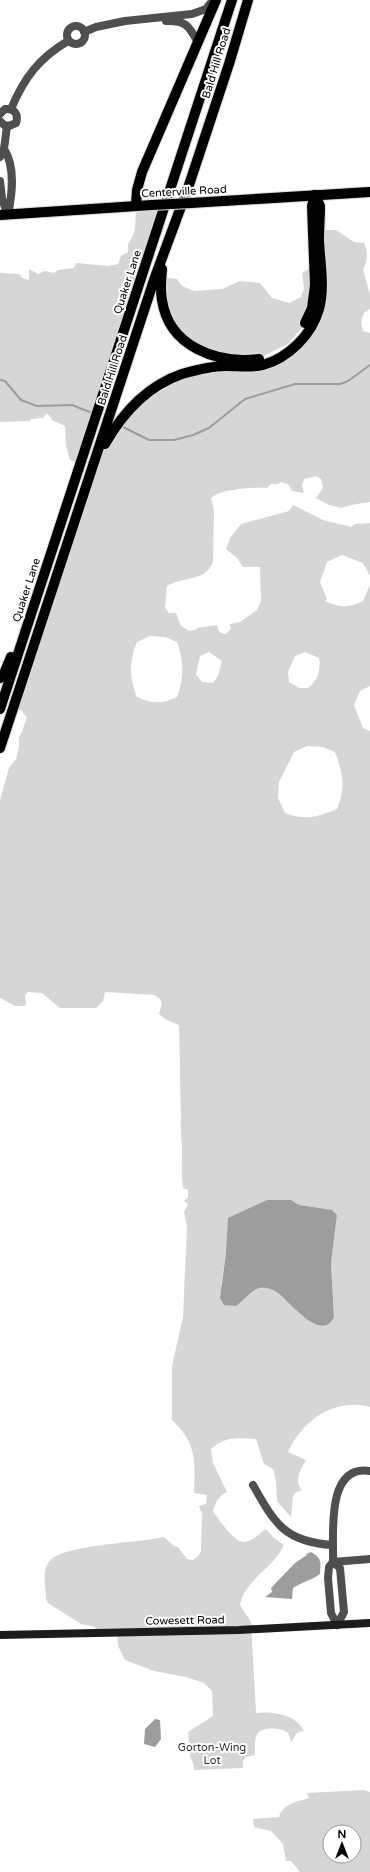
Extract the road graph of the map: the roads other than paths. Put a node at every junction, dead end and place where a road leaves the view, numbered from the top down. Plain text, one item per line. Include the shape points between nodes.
1 (214, 0) edge
2 (232, 0) edge
3 (248, 0) edge
4 (151, 19) junction
5 (84, 32) junction
6 (68, 40) junction
7 (197, 41) junction
8 (11, 109) junction
9 (0, 114) edge
10 (3, 124) edge
11 (4, 149) junction
12 (0, 157) edge
13 (0, 181) edge
14 (370, 192) edge
15 (315, 195) junction
16 (136, 205) junction
17 (4, 215) edge
18 (163, 258) junction
19 (91, 474) junction
20 (37, 598) junction
21 (0, 678) edge
22 (2, 698) edge
23 (15, 703) junction
24 (0, 709) edge
25 (0, 748) edge
26 (370, 1471) edge
27 (253, 1485) dead end
28 (333, 1545) junction
29 (370, 1559) edge
30 (333, 1562) junction
31 (370, 1623) edge
32 (337, 1625) junction
33 (0, 1635) edge

1 - 4 street via 206,8 192,14
1 - 7 main road
2 - 20 main road, Quaker Lane
3 - 18 main road, Bald Hill Road
4 - 5 street via 125,21
4 - 7 street via 186,24
5 - 6 street via 85,37 80,43 75,44
5 - 6 street via 79,27 71,27 67,35
6 - 8 street via 51,50 37,65 19,89
7 - 16 main road via 142,172
8 - 9 street via 5,109
8 - 10 street via 17,115 17,120 14,124
10 - 11 street
11 - 12 street
11 - 17 street via 10,164 12,190
13 - 17 street
14 - 15 main road, Centerville Road
15 - 16 main road, Centerville Road, bridge
15 - 18 main road via 312,206 315,285 312,308 304,326 291,342 260,358 225,359 197,351 179,337 162,302 160,290
15 - 19 main road via 320,206 322,285 319,310 303,339 286,354 262,365 198,370 181,374 154,388 133,405 117,424
16 - 17 main road, Centerville Road
18 - 19 main road, Bald Hill Road
19 - 23 main road, Bald Hill Road
20 - 21 main road
20 - 22 main road, Quaker Lane
22 - 23 street
22 - 24 main road, Quaker Lane
23 - 25 main road, Bald Hill Road
26 - 28 street via 353,1473 338,1490 332,1522
27 - 28 street via 273,1518 287,1532 299,1540
28 - 30 street
29 - 30 street
30 - 32 street via 329,1567 328,1578 331,1613
30 - 32 street via 340,1568 344,1612
31 - 32 main road, Cowesett Road
32 - 33 main road, Cowesett Road

